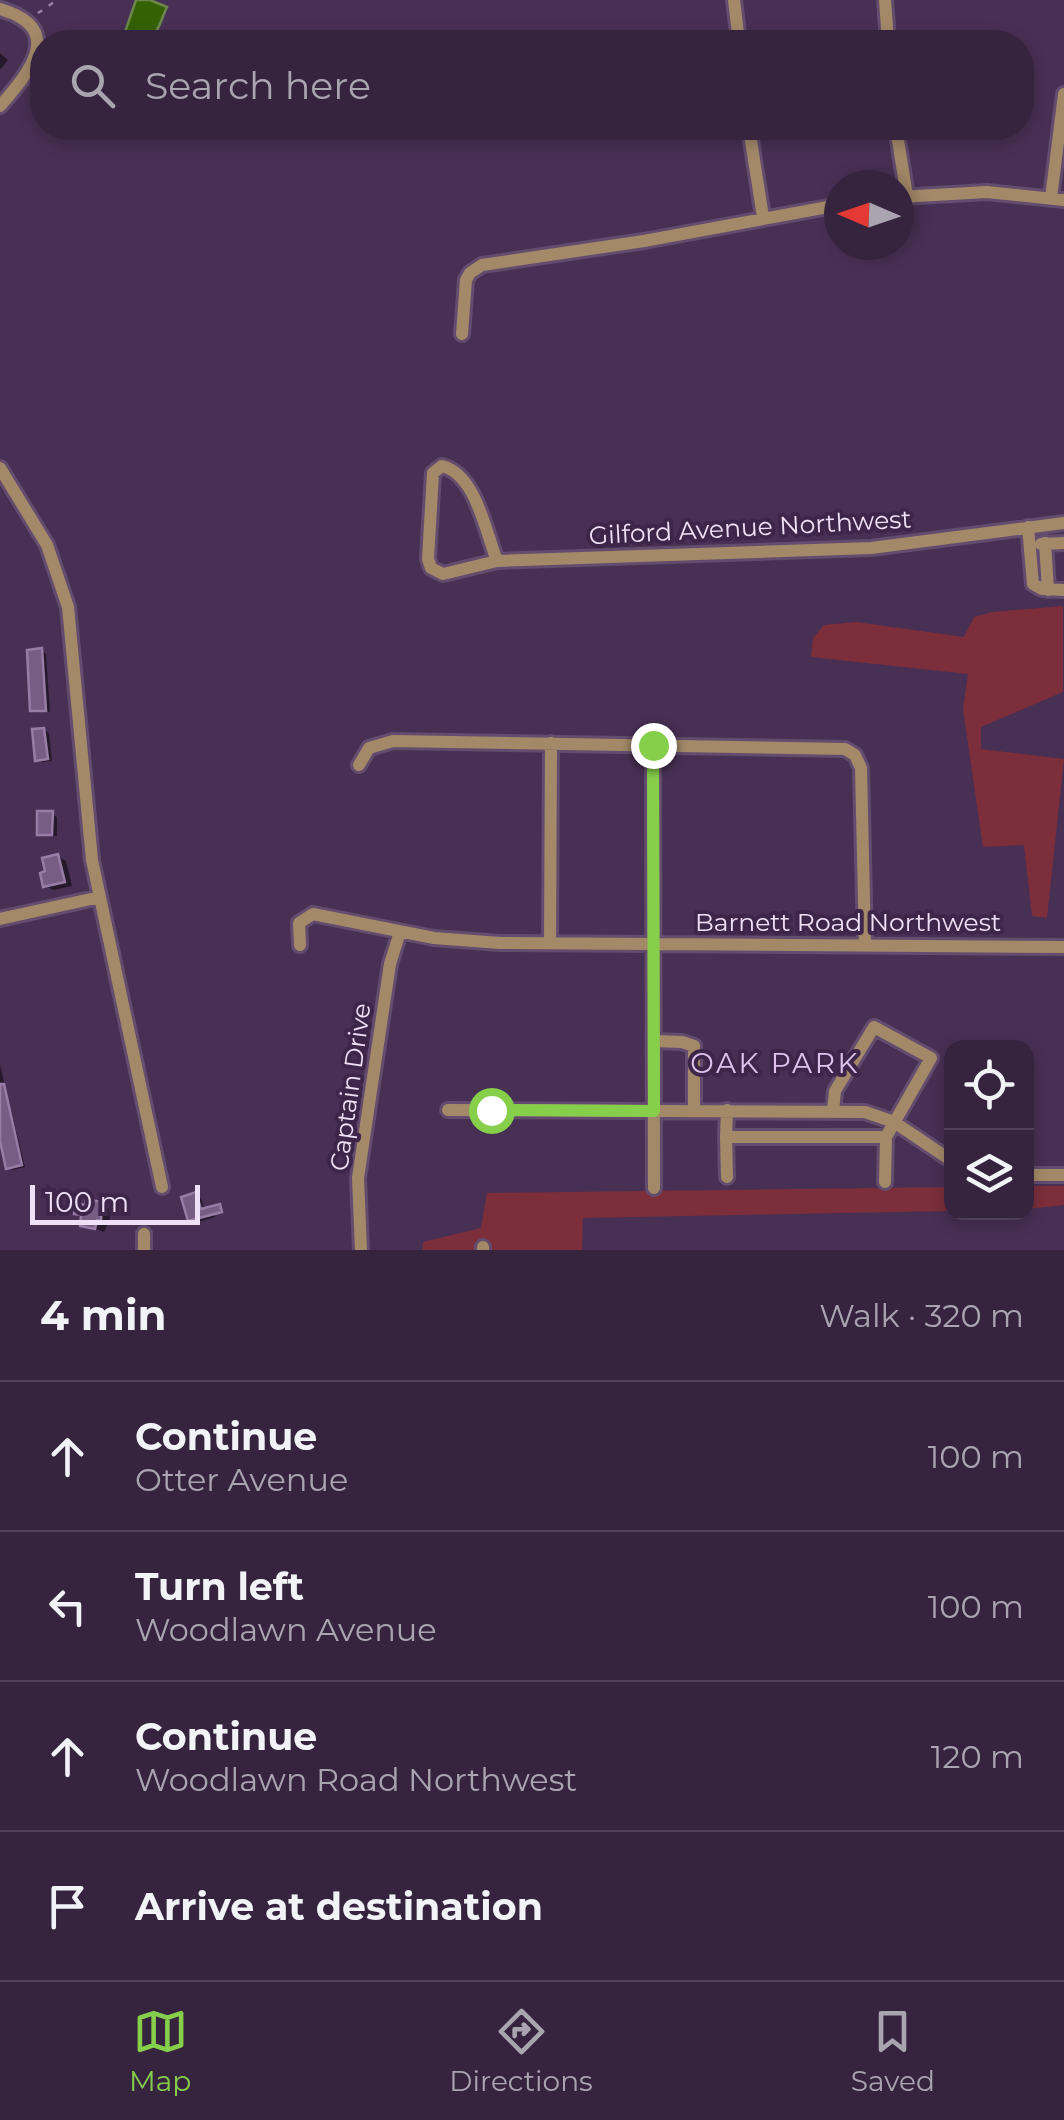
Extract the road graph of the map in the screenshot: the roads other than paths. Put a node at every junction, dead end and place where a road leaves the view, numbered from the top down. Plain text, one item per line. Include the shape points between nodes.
1 (734, 0) edge
2 (885, 0) edge
3 (0, 8) edge
4 (32, 30) edge
5 (737, 30) edge
6 (887, 30) edge
7 (30, 67) edge
8 (1064, 94) edge
9 (0, 106) edge
10 (752, 140) edge
11 (897, 140) edge
12 (900, 170) edge
13 (914, 195) edge
14 (1057, 199) edge
15 (824, 207) edge
16 (763, 217) junction
17 (462, 334) dead end
18 (0, 468) edge
19 (1064, 523) edge
20 (1028, 526) junction
21 (1064, 543) edge
22 (1029, 544) junction
23 (1046, 544) junction
24 (497, 562) junction
25 (1048, 590) junction
26 (1064, 590) edge
27 (550, 743) junction
28 (653, 745) junction
29 (359, 765) dead end
30 (100, 898) junction
31 (0, 920) edge
32 (400, 932) junction
33 (550, 942) junction
34 (654, 943) junction
35 (300, 944) dead end
36 (865, 945) junction
37 (1064, 948) edge
38 (654, 1041) junction
39 (448, 1110) dead end
40 (727, 1110) junction
41 (654, 1111) junction
42 (694, 1111) junction
43 (833, 1111) junction
44 (894, 1122) junction
45 (726, 1137) junction
46 (886, 1138) junction
47 (944, 1156) edge
48 (1034, 1175) edge
49 (1064, 1176) edge
50 (727, 1177) dead end
51 (885, 1182) dead end
52 (162, 1187) dead end
53 (654, 1188) dead end
54 (144, 1234) dead end
55 (144, 1250) edge
56 (361, 1250) edge

1 - 5 street
2 - 6 street
3 - 4 street
7 - 9 street
8 - 14 street
10 - 16 street
11 - 12 street
13 - 14 street via 956,191
15 - 16 street
16 - 17 street via 482,265 466,280
18 - 30 street via 47,545 63,587
19 - 20 street, Gilford Avenue Northwest
20 - 22 street
20 - 24 street, Gilford Avenue Northwest via 871,548
21 - 23 street
22 - 23 street
22 - 25 street via 1031,580
23 - 25 street
24 - 24 street, Gilford Avenue Northwest via 443,574 431,568 437,468 452,469 472,494
25 - 26 street
27 - 28 street
27 - 29 street via 393,741 369,748
27 - 33 street
28 - 34 street
28 - 36 street via 855,755 861,768
30 - 31 street
30 - 52 street
32 - 33 street, Barnett Road Northwest via 466,942
32 - 35 street, Barnett Road Northwest via 313,914 300,923
32 - 56 street, Captain Drive via 358,1178
33 - 34 street, Barnett Road Northwest
34 - 36 street, Barnett Road Northwest
34 - 38 street
36 - 37 street, Barnett Road Northwest
38 - 41 street
38 - 42 street via 694,1046
39 - 41 street
40 - 42 street
40 - 43 street
40 - 45 street
41 - 42 street
41 - 53 street
43 - 44 street
43 - 44 street via 835,1091 878,1027 931,1058
44 - 46 street
44 - 47 street
45 - 46 street
45 - 50 street
46 - 51 street
48 - 49 street
54 - 55 street

